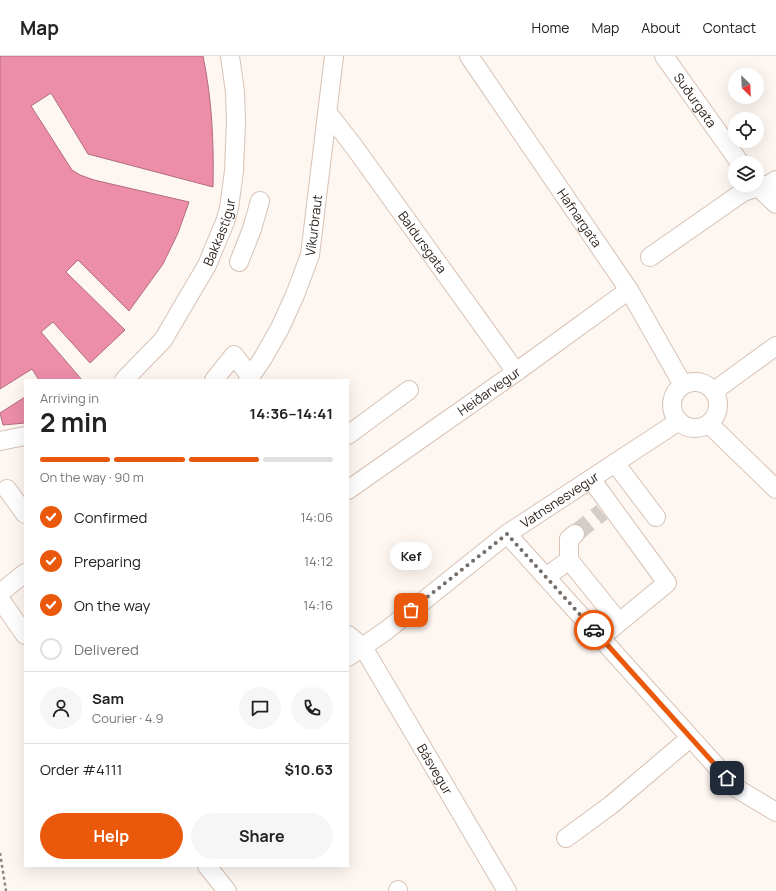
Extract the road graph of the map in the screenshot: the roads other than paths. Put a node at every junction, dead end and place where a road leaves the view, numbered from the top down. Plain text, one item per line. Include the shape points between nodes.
1 (230, 56) edge
2 (334, 56) edge
3 (469, 56) edge
4 (664, 56) edge
5 (328, 113) junction
6 (735, 156) edge
7 (776, 180) edge
8 (764, 185) edge
9 (742, 192) edge
10 (763, 192) edge
11 (260, 201) dead end
12 (776, 204) edge
13 (225, 222) junction
14 (252, 229) junction
15 (650, 256) dead end
16 (239, 262) dead end
17 (629, 290) junction
18 (776, 346) edge
19 (516, 372) junction
20 (249, 378) edge
21 (125, 379) edge
22 (215, 379) edge
23 (683, 385) junction
24 (409, 390) dead end
25 (714, 391) junction
26 (679, 421) junction
27 (709, 424) junction
28 (349, 434) edge
29 (24, 436) edge
30 (0, 441) edge
31 (615, 463) junction
32 (592, 479) junction
33 (7, 489) dead end
34 (349, 489) edge
35 (776, 489) edge
36 (24, 513) edge
37 (656, 517) dead end
38 (507, 534) junction
39 (575, 534) tunnel mouth
40 (569, 560) junction
41 (24, 574) edge
42 (546, 577) junction
43 (0, 592) edge
44 (0, 599) edge
45 (619, 622) junction
46 (24, 634) edge
47 (349, 637) edge
48 (600, 638) junction
49 (355, 652) edge
50 (690, 738) junction
51 (776, 812) edge
52 (566, 838) dead end
53 (208, 867) edge
54 (227, 891) edge
55 (507, 891) edge

1 - 13 street, Bakkastígur via 236,122 234,170
2 - 5 street, Víkurbraut
3 - 17 street, Hafnargata
4 - 6 street, Suðurgata
5 - 19 street, Baldursgata
5 - 20 street, Víkurbraut via 310,255 280,328
7 - 8 street
9 - 15 street
10 - 12 street
11 - 14 street
13 - 14 street
13 - 21 street, Bakkastígur via 207,265 163,340
14 - 16 street
17 - 19 street, Heiðarvegur
17 - 23 street, Hafnargata
18 - 25 street
19 - 34 street, Heiðarvegur
20 - 22 street via 234,355
23 - 25 street via 699,382 710,386
23 - 26 street via 673,400 673,411
24 - 28 street
25 - 27 street via 718,397 718,412
26 - 27 street via 694,428
26 - 31 street, Vatnsnesvegur
27 - 35 street
29 - 30 street
31 - 32 street, Vatnsnesvegur
31 - 37 street
32 - 38 street, Vatnsnesvegur
32 - 45 street via 607,509 667,583
33 - 36 street
38 - 42 street
38 - 49 street, Vatnsnesvegur via 387,630
39 - 40 street via 569,539
40 - 42 street
40 - 45 street
41 - 43 street
42 - 48 street
44 - 46 street
45 - 48 street
47 - 49 street, Básvegur
48 - 50 street
49 - 55 street, Básvegur
50 - 51 street via 736,788
50 - 52 street via 611,806
53 - 54 street

